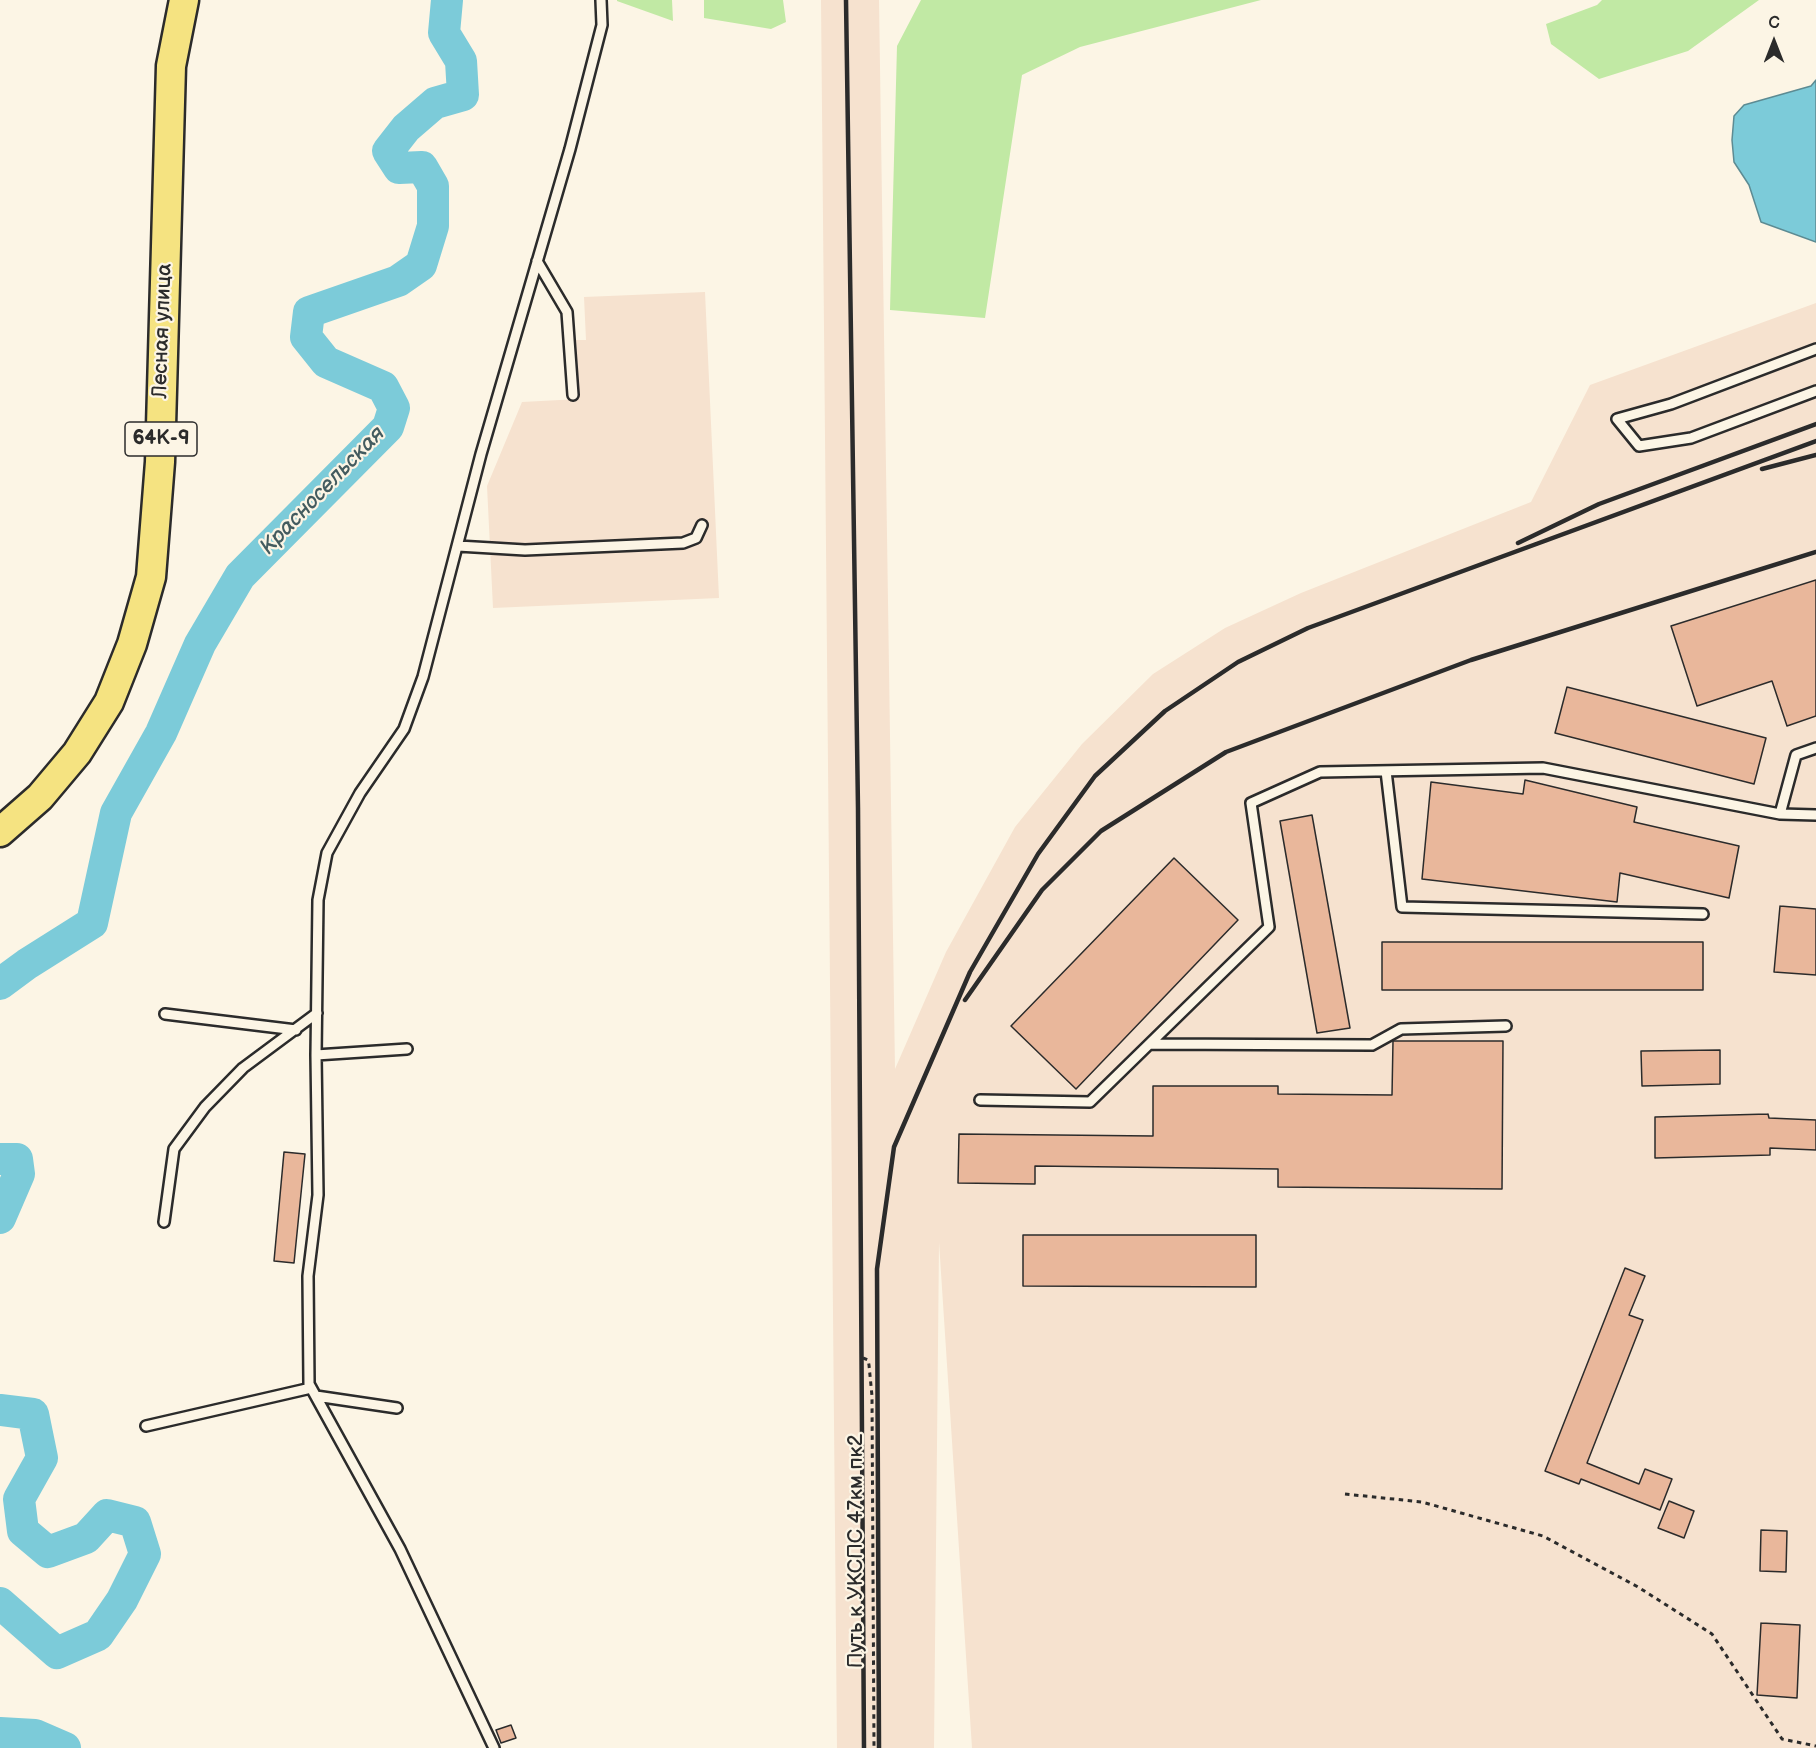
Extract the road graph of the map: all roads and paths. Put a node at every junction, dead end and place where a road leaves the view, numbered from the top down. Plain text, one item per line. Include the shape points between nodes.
1 (184, 0) edge
2 (601, 0) edge
3 (537, 261) junction
4 (1816, 349) edge
5 (1816, 391) edge
6 (573, 395) dead end
7 (702, 525) dead end
8 (458, 546) junction
9 (1816, 748) edge
10 (1386, 771) junction
11 (1780, 814) junction
12 (1816, 815) edge
13 (0, 832) edge
14 (1703, 914) dead end
15 (317, 1013) junction
16 (165, 1014) dead end
17 (1506, 1026) dead end
18 (296, 1030) junction
19 (1150, 1044) junction
20 (407, 1049) dead end
21 (316, 1055) junction
22 (980, 1100) dead end
23 (164, 1222) dead end
24 (862, 1358) dead end
25 (314, 1392) junction
26 (397, 1408) dead end
27 (146, 1426) dead end
28 (1345, 1494) dead end
29 (1816, 1746) edge
30 (494, 1748) edge
31 (874, 1748) edge

1 - 13 main road, Лесная улица / 64К-9 via 171,66 160,462 151,577 132,644 109,702 77,753 40,797
2 - 3 lane via 602,25
3 - 6 lane via 567,312
3 - 8 lane
4 - 5 lane via 1671,404 1617,419 1639,446 1692,438
7 - 8 lane via 696,538 683,543 525,550
8 - 15 lane via 423,677 404,729 360,794 327,853 318,900
9 - 11 lane via 1796,754
10 - 11 lane via 1543,768
10 - 14 lane via 1402,907
10 - 19 lane via 1320,772 1251,803 1269,927
11 - 12 lane
15 - 18 lane
15 - 21 lane
16 - 18 lane
17 - 19 lane via 1401,1029 1372,1045
18 - 23 lane via 243,1068 205,1107 174,1149
19 - 22 lane via 1090,1102
20 - 21 lane
21 - 25 lane via 318,1195 308,1276
24 - 31 path, Путь к УКСПС 47км пк2 via 868,1360 872,1396
25 - 26 lane
25 - 27 lane
25 - 30 lane via 400,1549
28 - 29 path via 1422,1502 1543,1536 1638,1587 1712,1634 1782,1739

